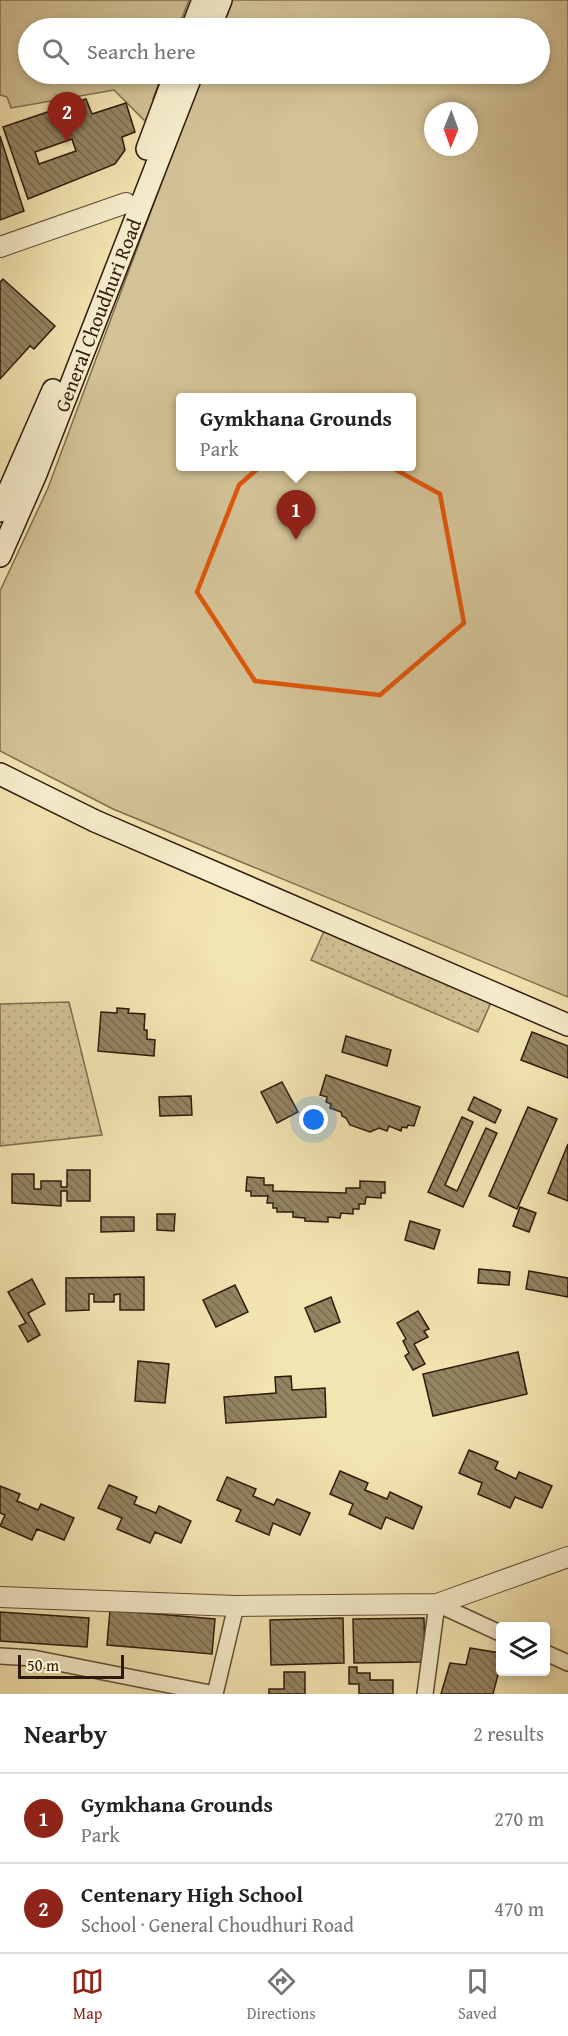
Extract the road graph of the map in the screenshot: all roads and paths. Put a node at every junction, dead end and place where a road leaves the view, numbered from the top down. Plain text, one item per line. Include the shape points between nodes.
1 (203, 0) edge
2 (221, 0) edge
3 (196, 18) edge
4 (214, 18) edge
5 (171, 84) edge
6 (188, 84) edge
7 (126, 203) junction
8 (0, 247) edge
9 (0, 511) edge
10 (0, 556) edge
11 (0, 759) edge
12 (0, 774) edge
13 (568, 1009) edge
14 (568, 1024) edge
15 (568, 1557) edge
16 (0, 1597) edge
17 (437, 1604) junction
18 (236, 1606) junction
19 (496, 1631) edge
20 (550, 1655) edge
21 (0, 1656) edge
22 (568, 1663) edge
23 (215, 1694) edge
24 (425, 1694) edge

1 - 3 main road
2 - 4 main road
5 - 7 main road, General Choudhuri Road
6 - 10 main road, General Choudhuri Road via 36,474
7 - 8 street
7 - 9 main road, General Choudhuri Road via 59,377
11 - 13 main road via 110,817
12 - 14 main road via 95,821
15 - 17 street
16 - 18 street
17 - 18 street
17 - 19 street
17 - 24 street
18 - 23 street
20 - 22 street
21 - 23 street via 33,1658

